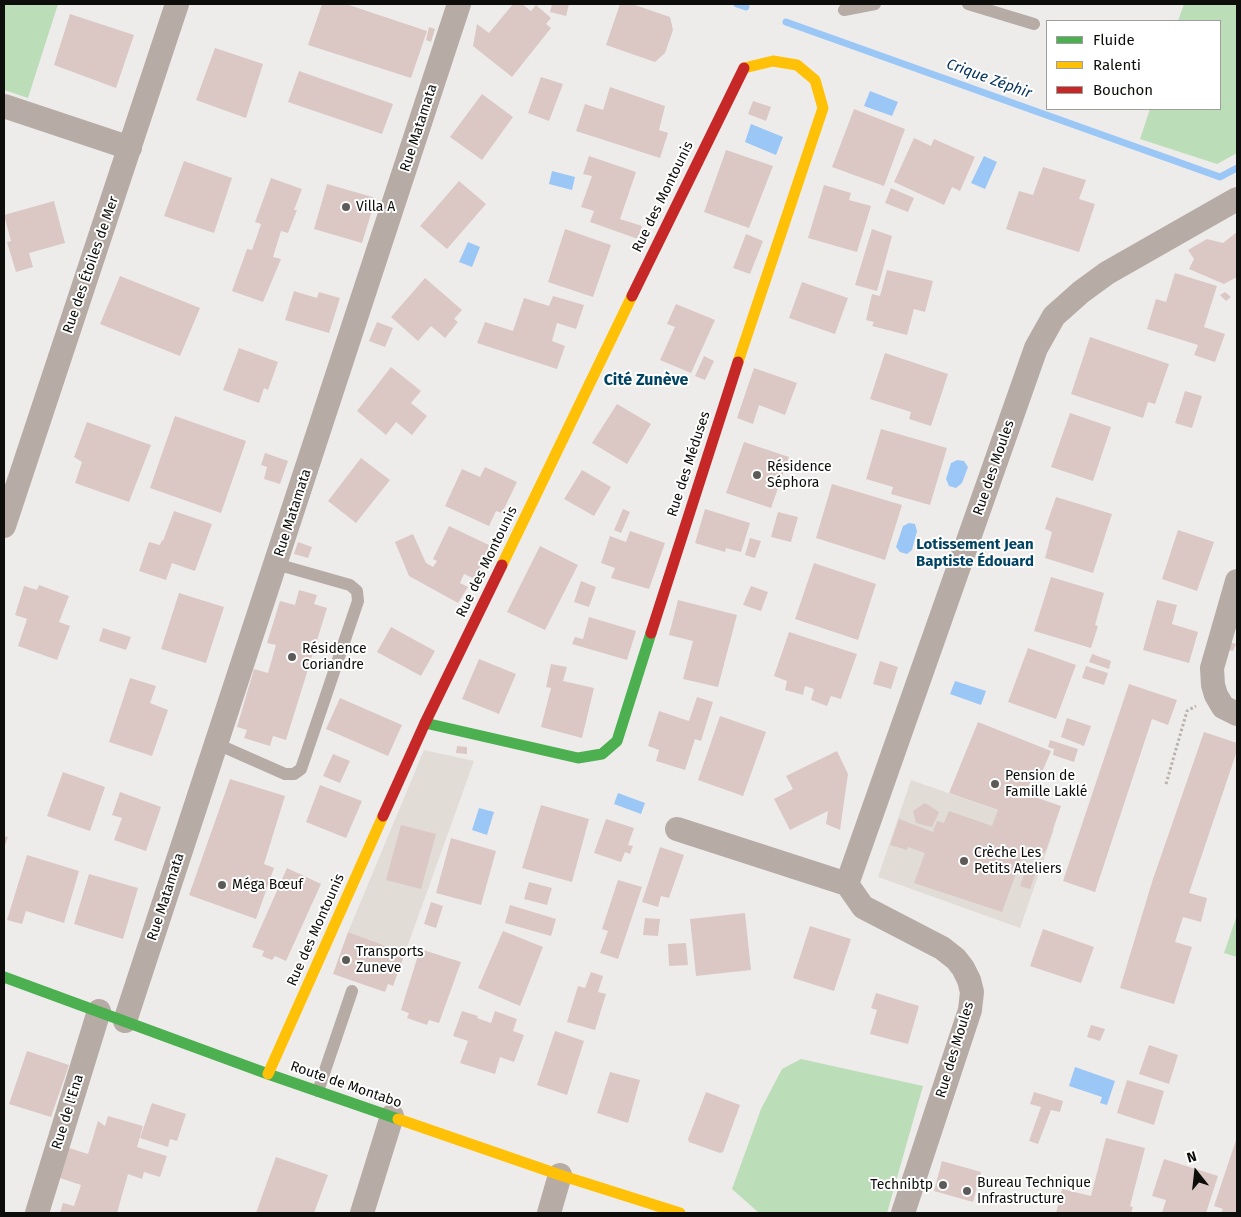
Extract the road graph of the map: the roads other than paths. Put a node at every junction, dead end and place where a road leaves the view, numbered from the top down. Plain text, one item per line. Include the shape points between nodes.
1 (177, 4) edge
2 (459, 4) edge
3 (875, 4) edge
4 (968, 4) edge
5 (844, 10) dead end
6 (1034, 24) dead end
7 (743, 68) joint
8 (4, 106) edge
9 (130, 148) junction
10 (1237, 199) edge
11 (4, 526) edge
12 (276, 564) junction
13 (1237, 581) edge
14 (1237, 714) edge
15 (426, 723) junction
16 (217, 744) junction
17 (676, 829) dead end
18 (847, 884) junction
19 (4, 977) edge
20 (352, 991) dead end
21 (99, 1011) junction
22 (125, 1021) junction
23 (268, 1074) junction
24 (318, 1091) junction
25 (392, 1116) junction
26 (560, 1175) junction
27 (37, 1213) edge
28 (362, 1213) edge
29 (550, 1213) edge
30 (680, 1213) edge
31 (903, 1213) edge

1 - 9 street, Rue des Étoiles de Mer
2 - 12 street, Rue Matamata
3 - 5 lane
4 - 6 lane
7 - 15 street, Rue des Montounis
7 - 15 street, Rue des Méduses via 772,61 798,65 815,80 823,108 731,382 617,741 602,754 578,758
8 - 9 street
9 - 11 street, Rue des Étoiles de Mer
10 - 18 street, Rue des Moules via 1107,273 1054,316 1036,348
12 - 16 street, Rue Matamata
12 - 16 lane via 350,585 357,591 358,601 301,769 294,774 284,774
13 - 14 street via 1212,668 1216,695 1223,707
15 - 23 street, Rue des Montounis
16 - 22 street, Rue Matamata
17 - 18 street
18 - 31 street, Rue des Moules via 863,907 956,958 972,992 970,1010
19 - 21 street, Route de Montabo
20 - 24 lane
21 - 22 street, Route de Montabo
21 - 27 street, Rue de l'Ena
22 - 23 street, Route de Montabo
23 - 24 street, Route de Montabo
24 - 25 street, Route de Montabo
25 - 26 street, Route de Montabo
25 - 28 street
26 - 29 street
26 - 30 street, Route de Montabo

